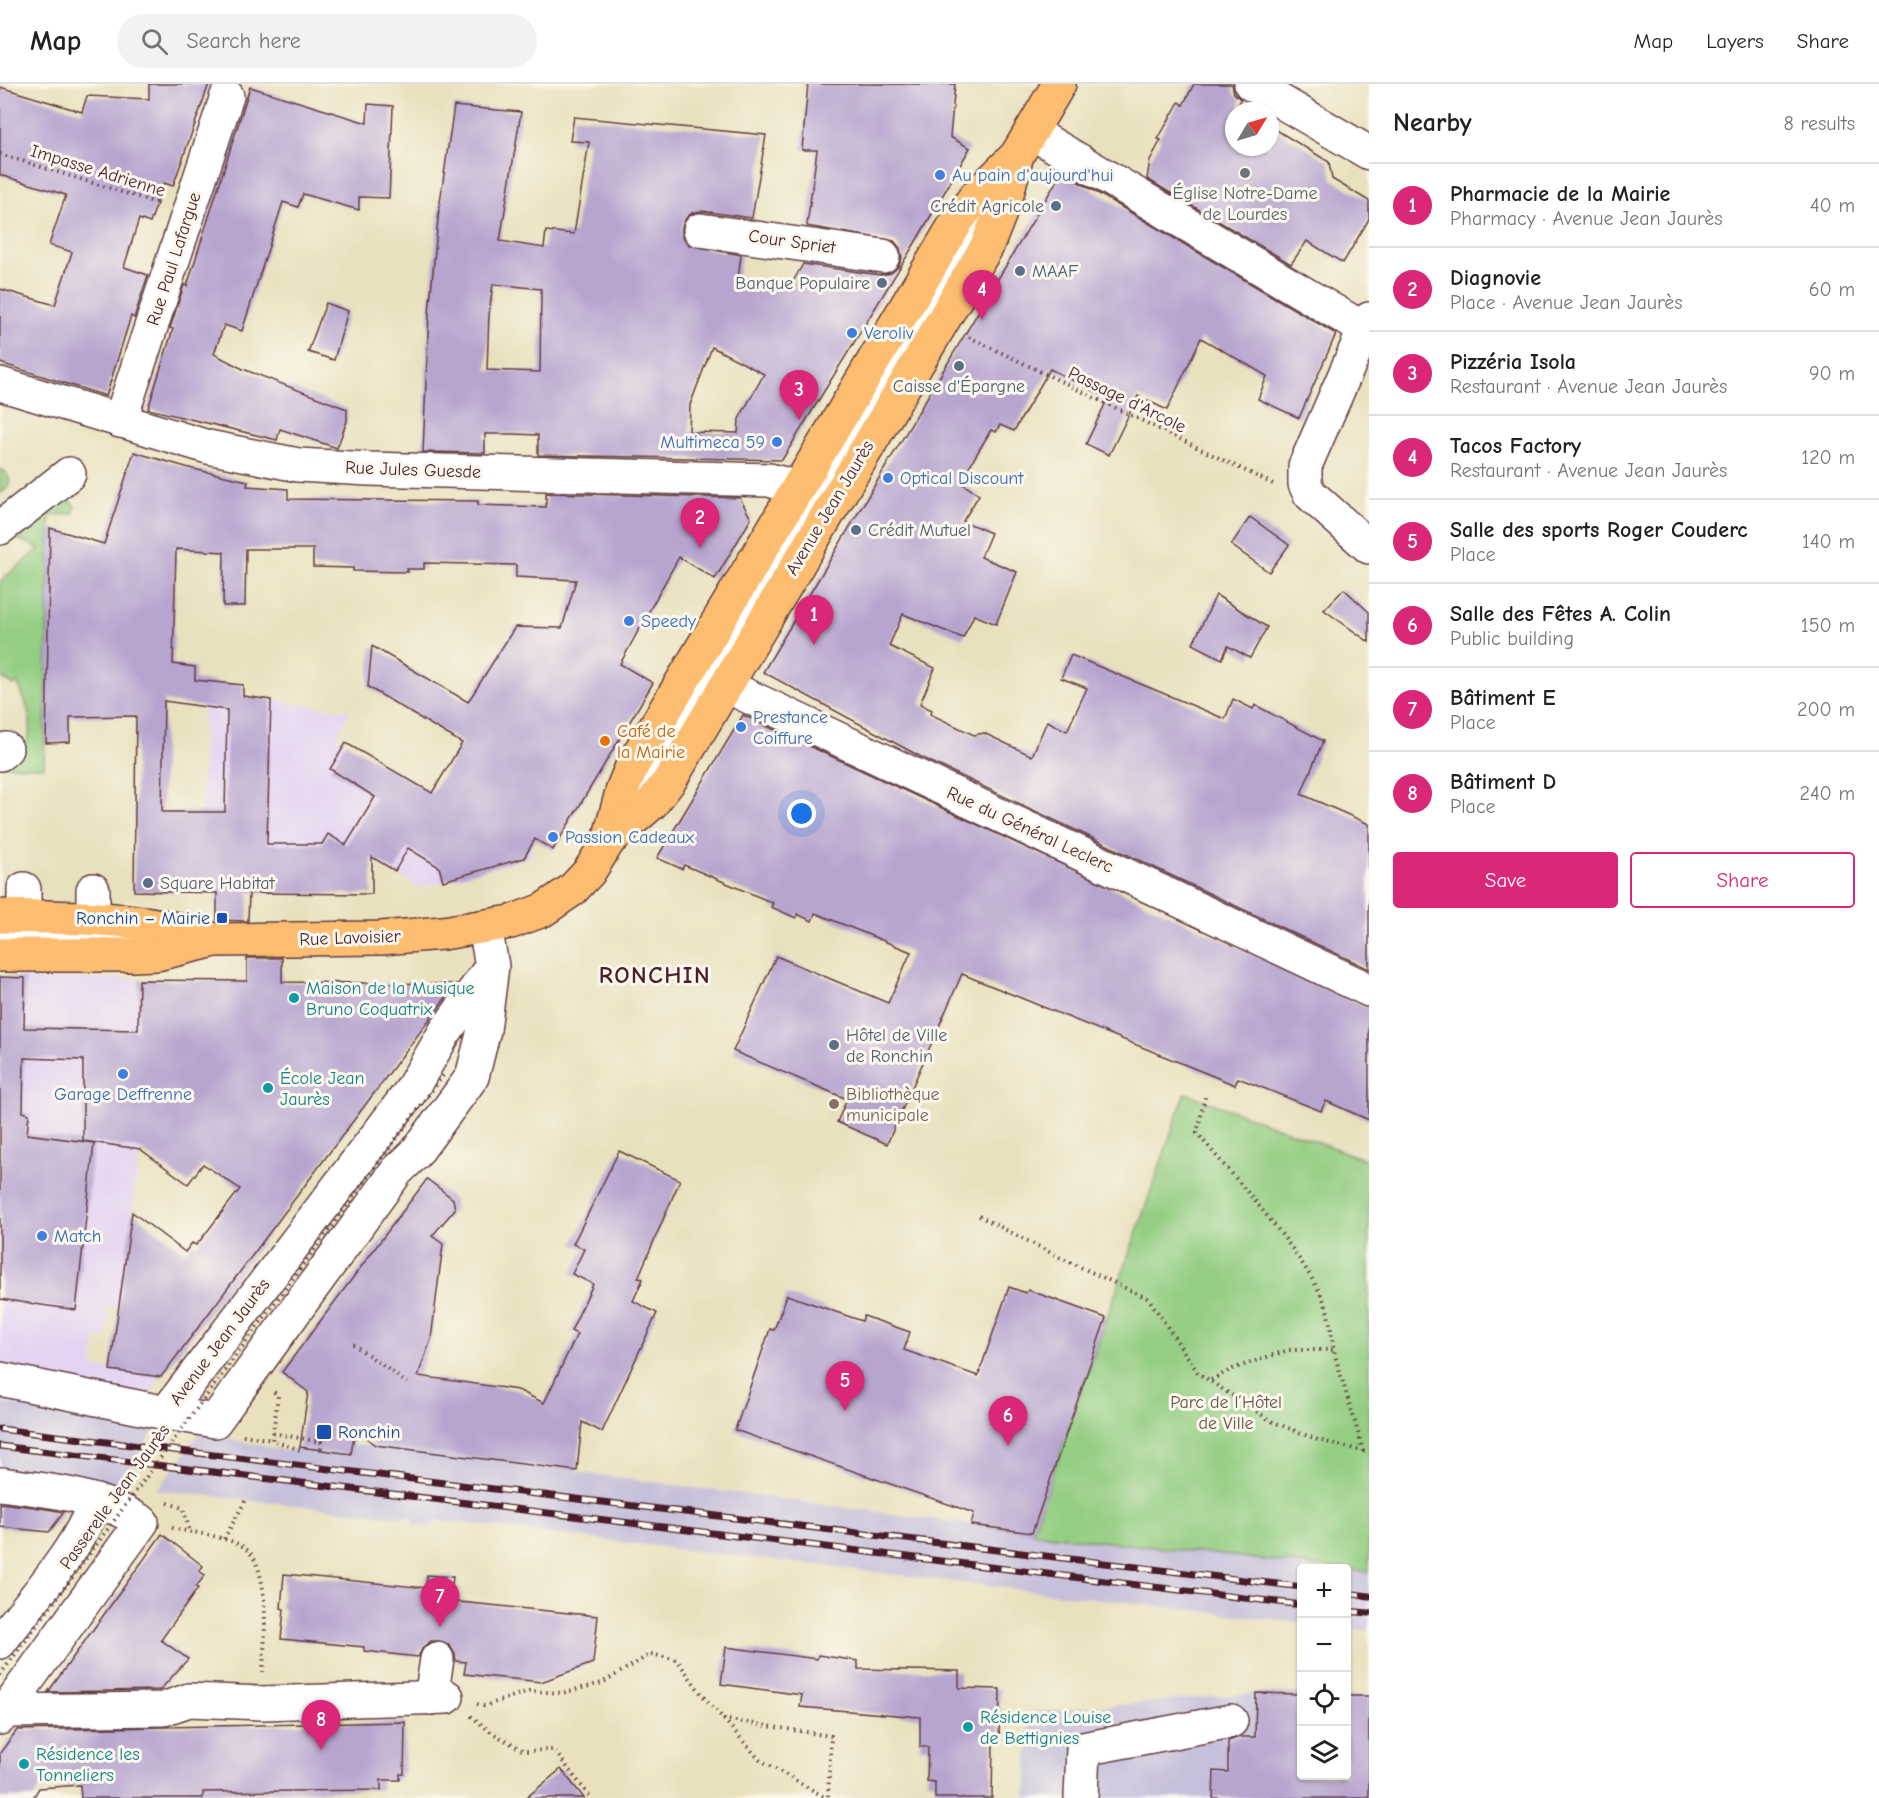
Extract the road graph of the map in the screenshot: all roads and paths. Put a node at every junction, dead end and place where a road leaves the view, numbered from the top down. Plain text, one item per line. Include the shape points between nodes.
1 (1059, 84) edge
2 (1251, 84) edge
3 (227, 96) dead end
4 (1024, 143) junction
5 (1369, 153) edge
6 (0, 154) edge
7 (189, 213) junction
8 (700, 230) dead end
9 (901, 268) junction
10 (940, 323) junction
11 (1366, 324) edge
12 (0, 384) edge
13 (120, 421) junction
14 (69, 474) dead end
15 (1305, 484) junction
16 (813, 499) junction
17 (0, 528) edge
18 (1369, 547) edge
19 (709, 674) junction
20 (12, 914) edge
21 (485, 927) junction
22 (215, 940) junction
23 (0, 955) edge
24 (492, 966) junction
25 (1369, 990) edge
26 (444, 1074) dead end
27 (1205, 1097) dead end
28 (980, 1216) dead end
29 (353, 1344) dead end
30 (1334, 1350) junction
31 (254, 1367) junction
32 (0, 1379) edge
33 (1211, 1380) junction
34 (407, 1383) dead end
35 (166, 1413) junction
36 (273, 1433) junction
37 (252, 1437) dead end
38 (272, 1440) junction
39 (300, 1450) dead end
40 (321, 1450) dead end
41 (0, 1484) edge
42 (247, 1498) dead end
43 (95, 1501) junction
44 (153, 1512) junction
45 (190, 1532) junction
46 (224, 1539) junction
47 (0, 1642) edge
48 (437, 1659) dead end
49 (0, 1675) edge
50 (439, 1698) junction
51 (262, 1703) junction
52 (3, 1715) edge
53 (722, 1718) junction
54 (1231, 1721) dead end
55 (591, 1798) edge
56 (827, 1798) edge
57 (1081, 1798) edge

1 - 4 main road, Avenue Jean Jaurès
2 - 5 street
3 - 7 street, Rue Paul Lafargue
4 - 9 main road, Avenue Jean Jaurès via 967,206
4 - 10 main road, Avenue Jean Jaurès via 997,225
4 - 11 street
4 - 16 street
6 - 7 path, Impasse Adrienne
7 - 13 street, Rue Paul Lafargue
8 - 9 street, Cour Spriet
9 - 16 main road, Avenue Jean Jaurès
10 - 15 path, Passage d'Arcole via 1272,485
10 - 16 main road, Avenue Jean Jaurès
11 - 15 street via 1312,447 1305,466
12 - 13 street, Rue Jules Guesde
13 - 16 street, Rue Jules Guesde via 208,447 298,465 769,480
14 - 17 street
15 - 18 street via 1310,494
16 - 19 main road, Avenue Jean Jaurès
19 - 21 main road, Avenue Jean Jaurès via 629,773 609,840 585,877 532,915
19 - 25 street, Rue du Général Leclerc
20 - 22 street
20 - 22 main road, Rue Lavoisier via 93,904
21 - 22 main road, Rue Lavoisier via 381,938
21 - 24 street, Avenue Jean Jaurès
22 - 23 main road, Rue Lavoisier via 157,954
24 - 31 street, Avenue Jean Jaurès via 484,1030 472,1077 415,1154 397,1171
24 - 35 street, Avenue Jean Jaurès via 445,1032 410,1092
26 - 49 path, Passerelle Jean Jaurès, bridge
27 - 30 path via 1197,1134 1273,1224 1321,1293
28 - 33 path via 1149,1299 1189,1363
29 - 34 path
30 - 33 path via 1288,1350
30 - 33 path via 1363,1452 1270,1421
31 - 35 street, Avenue Jean Jaurès via 216,1421
31 - 36 path via 278,1396
32 - 35 street
36 - 38 path
36 - 40 path via 321,1442
37 - 38 path
38 - 39 path
41 - 43 street via 57,1490
42 - 46 path
43 - 44 street via 130,1514
43 - 47 street via 75,1541
44 - 45 path
44 - 45 path via 183,1508
44 - 52 street
45 - 46 path
46 - 51 path via 243,1545 255,1558 260,1575 265,1622
48 - 50 street
50 - 51 street
50 - 53 path via 484,1706 529,1691 562,1693 602,1683 651,1654 677,1660
50 - 55 path via 524,1751 554,1750
51 - 52 street via 189,1700 163,1709
53 - 56 path via 760,1760
53 - 56 path via 831,1736
54 - 57 street via 1083,1749

